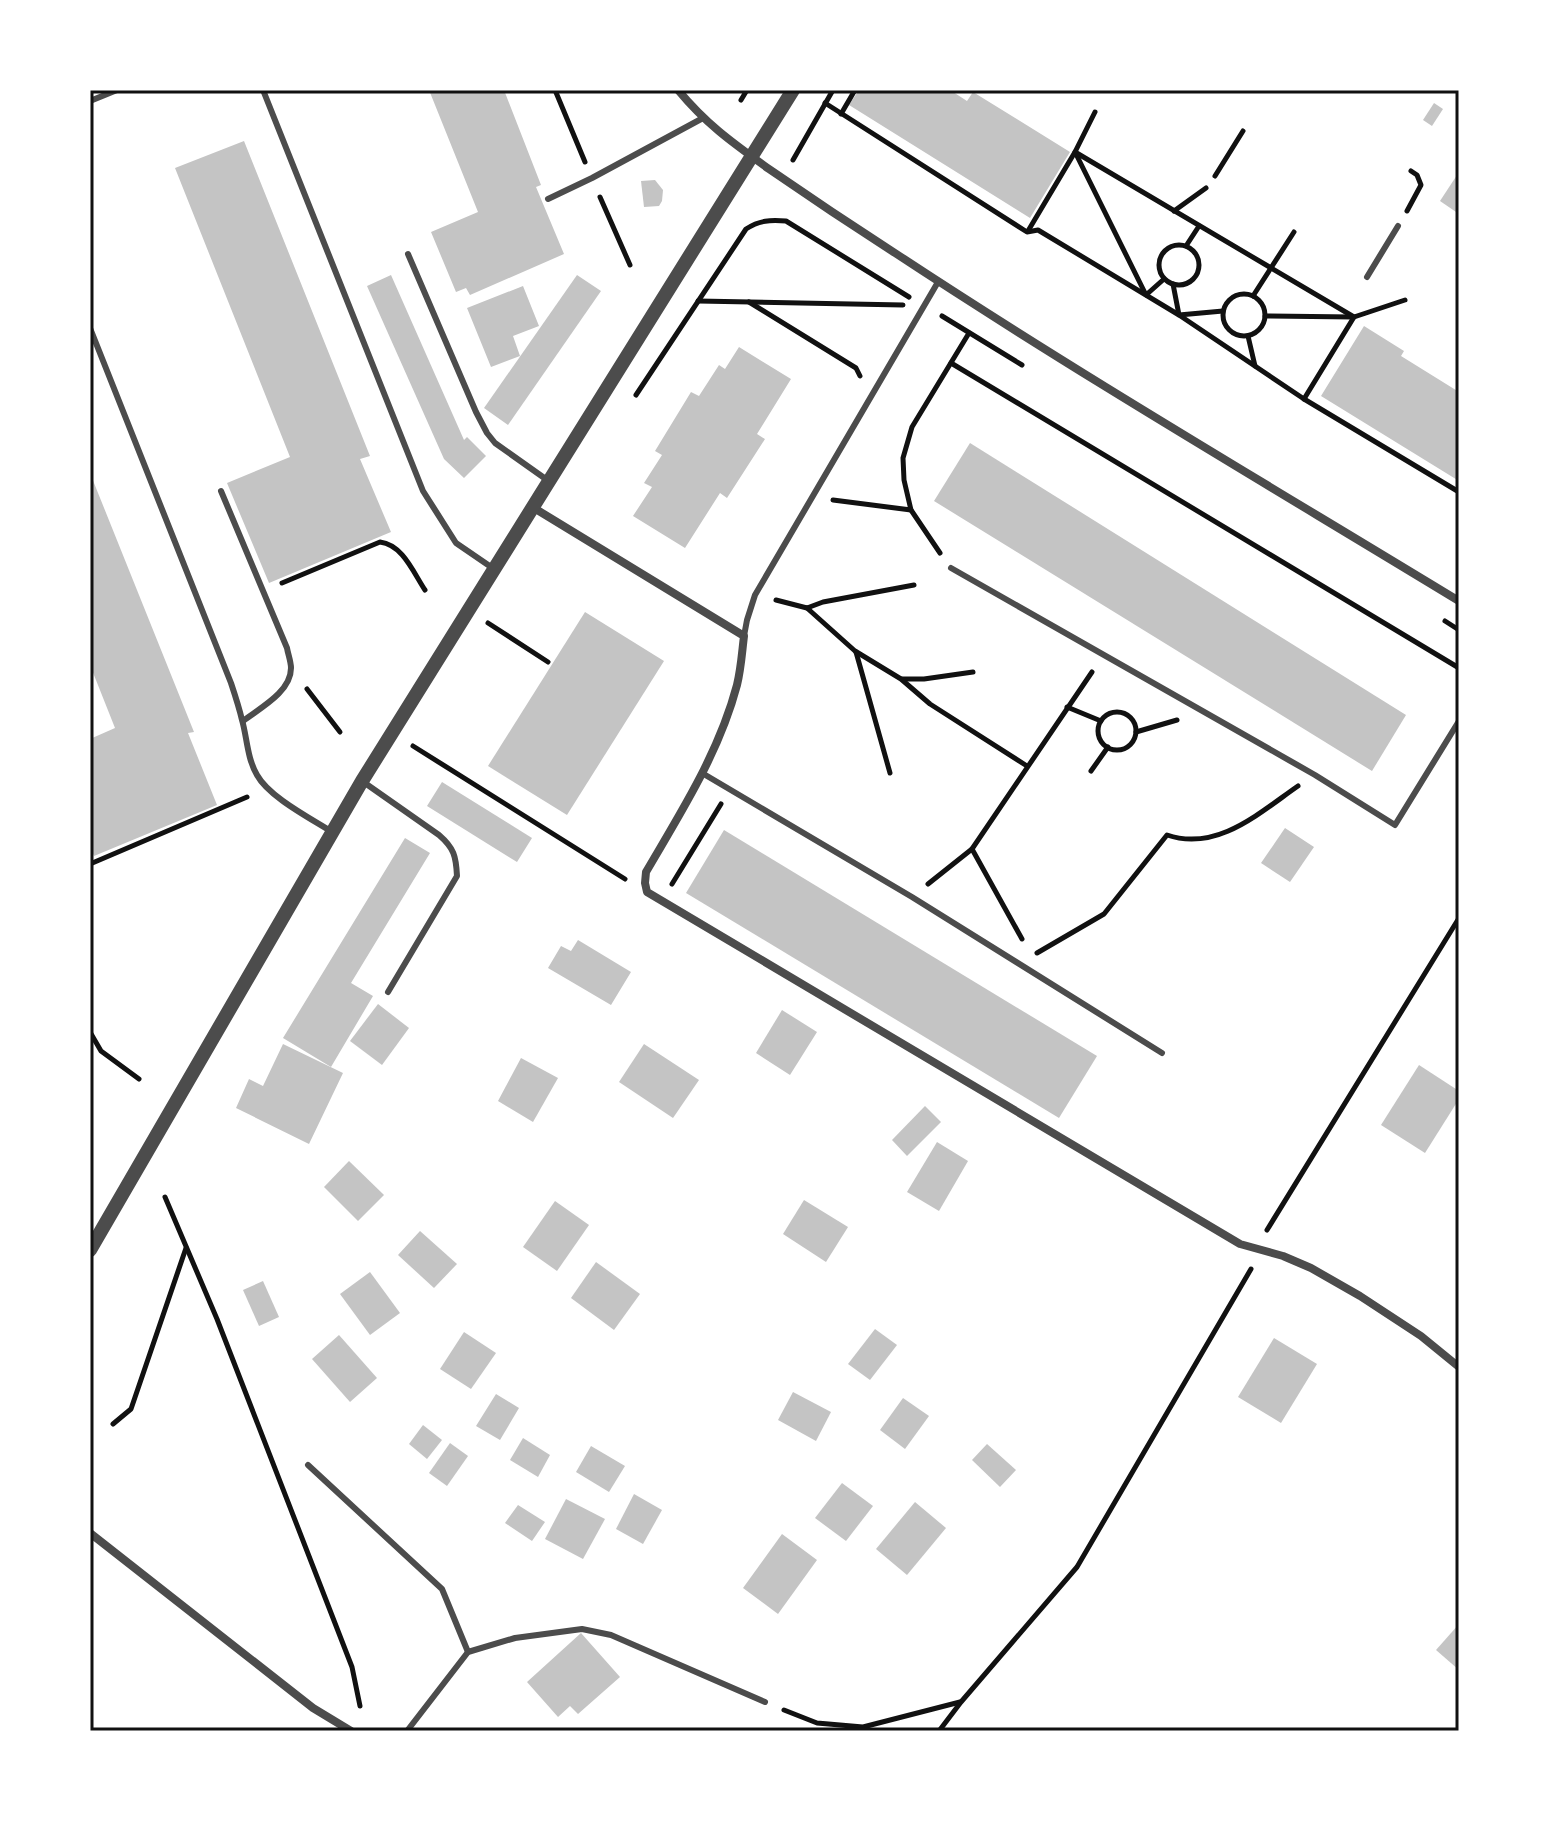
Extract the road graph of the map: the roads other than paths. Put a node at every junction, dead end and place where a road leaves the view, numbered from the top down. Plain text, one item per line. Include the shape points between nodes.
1 (117, 90) edge
2 (263, 90) edge
3 (678, 90) edge
4 (791, 94) edge
5 (90, 101) edge
6 (703, 118) junction
7 (753, 157) junction
8 (548, 199) dead end
9 (1398, 226) road end
10 (408, 254) dead end
11 (1367, 277) dead end
12 (938, 282) junction
13 (90, 328) edge
14 (550, 482) junction
15 (221, 491) dead end
16 (534, 508) junction
17 (951, 568) road end
18 (494, 569) junction
19 (1459, 601) edge
20 (744, 636) junction
21 (243, 721) junction
22 (1459, 721) edge
23 (702, 773) junction
24 (362, 781) junction
25 (332, 832) junction
26 (388, 992) dead end
27 (1162, 1053) dead end
28 (90, 1250) edge
29 (1459, 1367) edge
30 (308, 1465) dead end
31 (90, 1533) edge
32 (468, 1652) junction
33 (765, 1702) road end
34 (351, 1731) edge
35 (407, 1731) edge

1 - 5 lane
2 - 18 lane via 423,491 456,543
3 - 6 street
4 - 7 street
6 - 7 street
6 - 8 lane
7 - 12 street
7 - 14 street
9 - 11 lane
10 - 14 lane via 487,433
12 - 19 street
12 - 20 lane via 755,595
13 - 21 lane
14 - 16 street
15 - 21 lane via 291,669 287,684
16 - 18 street
16 - 20 street
17 - 22 lane via 1395,825
18 - 24 street
20 - 23 street via 727,718
21 - 25 lane via 256,774 267,788
23 - 27 lane
23 - 29 street via 646,872 647,892 1240,1244 1311,1268 1360,1296
24 - 25 street
24 - 26 lane via 439,835 456,859 457,876
25 - 28 street
30 - 32 lane via 442,1589
31 - 34 street via 313,1708
32 - 33 lane via 545,1633 595,1631
32 - 35 lane

